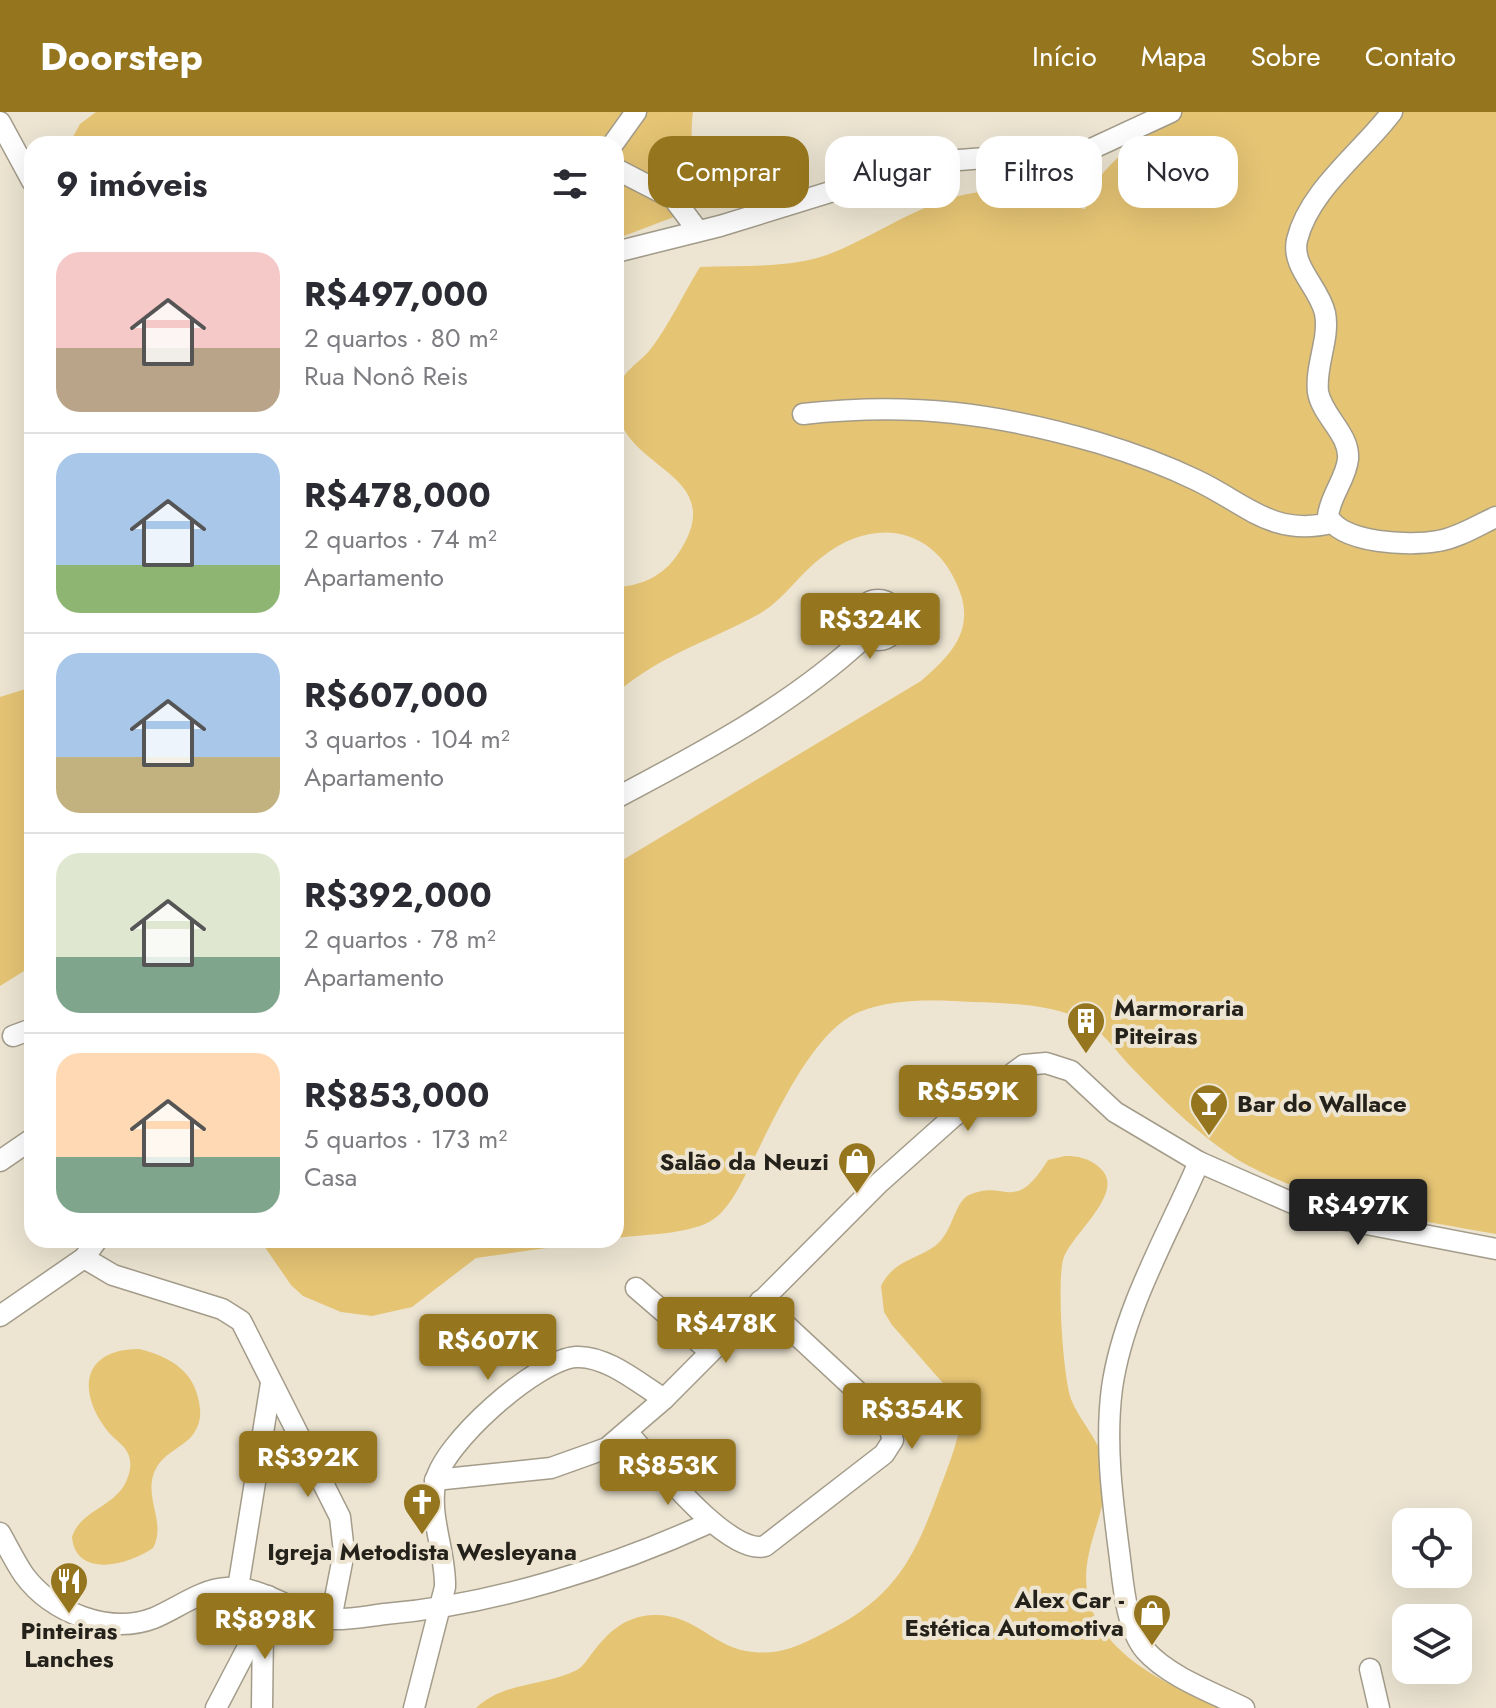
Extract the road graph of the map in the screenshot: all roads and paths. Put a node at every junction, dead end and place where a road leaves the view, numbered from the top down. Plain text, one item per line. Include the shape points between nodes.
1 (636, 112) edge
2 (1171, 112) edge
3 (1392, 112) edge
4 (0, 122) edge
5 (619, 136) edge
6 (24, 166) edge
7 (624, 173) edge
8 (698, 231) junction
9 (624, 250) edge
10 (803, 414) dead end
11 (1496, 517) edge
12 (1331, 523) junction
13 (866, 636) dead end
14 (624, 793) edge
15 (24, 1144) edge
16 (0, 1161) edge
17 (1199, 1162) junction
18 (91, 1248) edge
19 (1496, 1249) edge
20 (84, 1258) junction
21 (636, 1288) dead end
22 (760, 1301) junction
23 (0, 1316) edge
24 (709, 1351) junction
25 (271, 1383) junction
26 (664, 1399) junction
27 (628, 1433) junction
28 (435, 1480) junction
29 (711, 1522) junction
30 (0, 1533) edge
31 (238, 1588) junction
32 (268, 1596) junction
33 (441, 1608) junction
34 (263, 1618) junction
35 (331, 1619) junction
36 (1370, 1669) dead end
37 (216, 1708) edge
38 (262, 1708) edge
39 (414, 1708) edge
40 (1244, 1708) edge
41 (1379, 1708) edge

1 - 5 street
2 - 8 street via 1089,150 908,168
3 - 12 street via 1339,169 1298,238 1296,251 1325,316 1318,391 1348,458 1329,506
4 - 6 street
7 - 8 street via 674,199
8 - 9 street
10 - 12 street via 936,410 1002,418 1157,463 1274,523 1304,528
11 - 12 street via 1441,541 1409,544 1344,532
13 - 14 street via 785,700
15 - 16 street
17 - 19 street via 1327,1217
17 - 22 street via 1115,1112 1071,1071 1046,1063 1024,1065 953,1117 879,1183
17 - 40 street via 1121,1347 1110,1422 1113,1506 1122,1579 1143,1647 1174,1672
18 - 20 street
20 - 23 street
20 - 25 street via 126,1280 238,1317
21 - 24 street
22 - 24 street
22 - 29 street via 886,1418 893,1440 884,1454 765,1546 741,1544
24 - 26 street
25 - 31 street
25 - 35 street via 342,1526 344,1552
26 - 27 street
26 - 28 street via 591,1358 568,1359 480,1415
27 - 28 street via 570,1464
27 - 29 street
28 - 33 street via 433,1499 445,1571
29 - 33 street via 546,1583
30 - 31 street via 35,1588 99,1622 137,1624 216,1590
31 - 32 street
32 - 34 street
32 - 35 street
33 - 35 street
33 - 39 street
34 - 37 street
34 - 38 street
36 - 41 street

